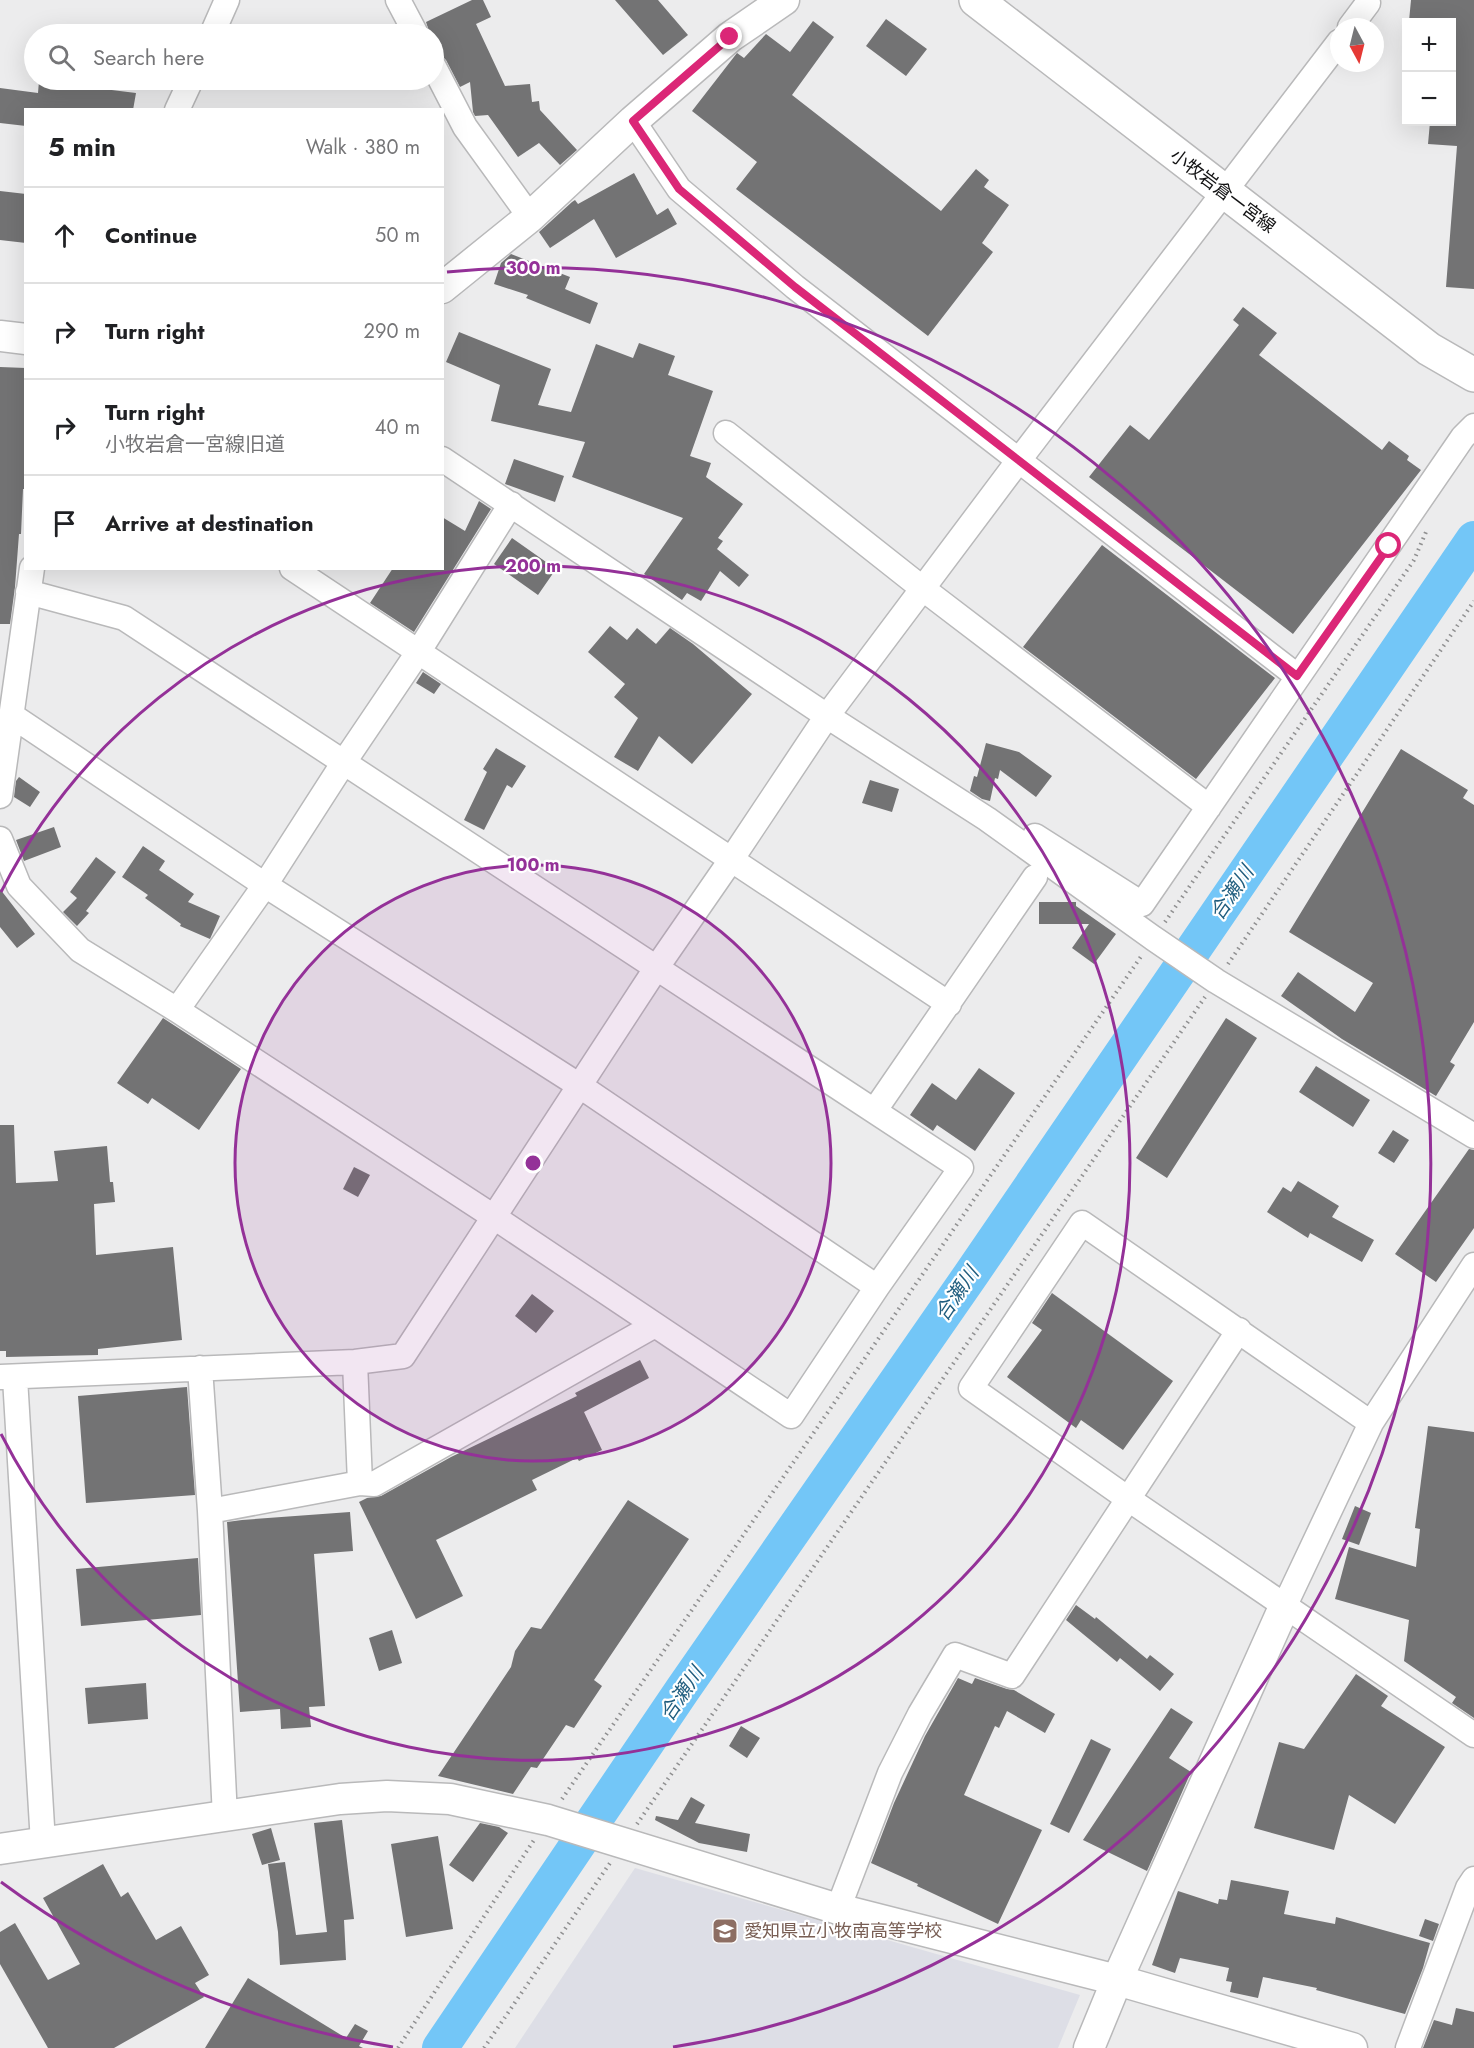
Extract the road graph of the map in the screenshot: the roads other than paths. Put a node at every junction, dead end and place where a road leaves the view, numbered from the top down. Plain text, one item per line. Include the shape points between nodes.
1 (227, 0) edge
2 (398, 0) edge
3 (784, 0) edge
4 (976, 0) edge
5 (1368, 3) dead end
6 (1357, 18) edge
7 (216, 24) edge
8 (411, 24) edge
9 (1330, 54) edge
10 (444, 86) edge
11 (186, 90) edge
12 (178, 108) edge
13 (633, 121) junction
14 (1225, 193) junction
15 (530, 217) junction
16 (444, 286) edge
17 (0, 336) edge
18 (24, 339) edge
19 (1474, 375) edge
20 (1474, 426) edge
21 (726, 433) dead end
22 (444, 460) edge
23 (1019, 460) junction
24 (511, 504) junction
25 (295, 570) edge
26 (30, 580) edge
27 (922, 588) junction
28 (419, 651) junction
29 (9, 662) edge
30 (1297, 676) junction
31 (11, 715) junction
32 (826, 716) junction
33 (344, 762) junction
34 (0, 796) edge
35 (1209, 807) junction
36 (987, 819) junction
37 (0, 839) edge
38 (731, 860) junction
39 (1035, 877) dead end
40 (265, 885) junction
41 (657, 967) junction
42 (949, 1004) junction
43 (177, 1010) junction
44 (580, 1086) junction
45 (875, 1110) junction
46 (1474, 1136) edge
47 (494, 1217) junction
48 (1474, 1265) edge
49 (877, 1287) junction
50 (655, 1325) junction
51 (1239, 1330) junction
52 (355, 1362) junction
53 (200, 1368) junction
54 (7, 1378) edge
55 (1371, 1423) junction
56 (360, 1484) junction
57 (1127, 1498) junction
58 (210, 1511) junction
59 (1285, 1605) junction
60 (1474, 1735) edge
61 (225, 1816) junction
62 (43, 1843) junction
63 (0, 1849) edge
64 (1474, 1879) edge
65 (838, 1909) junction
66 (1117, 1980) junction
67 (1288, 2040) edge
68 (1089, 2048) edge
69 (1352, 2048) edge
70 (1408, 2048) edge

1 - 7 street
2 - 8 street
3 - 13 street via 730,37
4 - 14 main road, 小牧岩倉一宮線
5 - 6 street
9 - 14 street
10 - 15 street via 465,126
11 - 12 street
13 - 15 street
13 - 23 street via 679,189 795,287
14 - 19 main road, 小牧岩倉一宮線 via 1429,349
14 - 23 street
15 - 16 street
17 - 18 street
20 - 30 street
21 - 27 street
22 - 24 street
23 - 27 street
23 - 30 street
24 - 28 street
24 - 32 street
25 - 28 street
26 - 29 street
26 - 33 street via 124,618
27 - 32 street
27 - 35 street
28 - 33 street
28 - 38 street
29 - 31 street
30 - 35 street
31 - 34 street
31 - 40 street
32 - 36 street
32 - 38 street
33 - 40 street
33 - 41 street
35 - 36 street via 1142,904 1002,815
36 - 46 street via 1216,981
37 - 43 street via 19,886 80,950
38 - 41 street
38 - 42 street
39 - 42 street
40 - 43 street
40 - 44 street
41 - 44 street
41 - 45 street
42 - 45 street
43 - 47 street
44 - 47 street
44 - 49 street
45 - 49 street via 961,1168
47 - 50 street
47 - 52 street via 403,1356
48 - 55 street
49 - 50 street via 791,1416
50 - 56 street via 374,1484
51 - 55 street
51 - 57 street
51 - 57 street via 1082,1223 971,1388
52 - 53 street
52 - 56 street
53 - 54 street
53 - 58 street
54 - 62 street
55 - 59 street
56 - 58 street
57 - 59 street
57 - 65 street via 1012,1676 955,1655 890,1773
58 - 61 street
59 - 60 street
59 - 66 street
61 - 62 street
61 - 65 street via 340,1799 450,1799 548,1820
62 - 63 street
64 - 70 street
65 - 66 street
66 - 67 street
66 - 68 street
67 - 69 street

